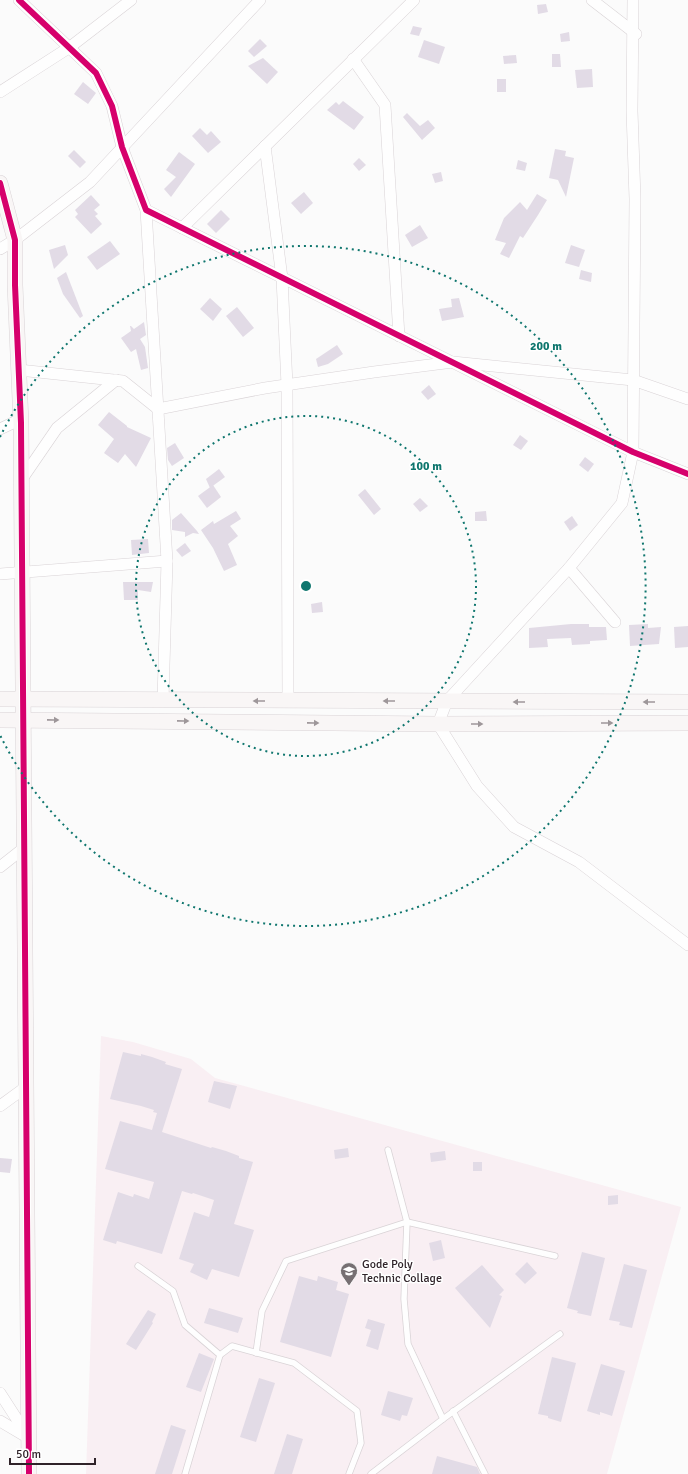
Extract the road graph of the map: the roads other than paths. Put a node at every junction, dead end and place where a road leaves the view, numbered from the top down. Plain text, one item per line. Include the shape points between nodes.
1 (19, 0) edge
2 (130, 0) edge
3 (260, 0) edge
4 (414, 0) edge
5 (592, 0) edge
6 (632, 0) edge
7 (635, 33) junction
8 (70, 47) junction
9 (353, 59) junction
10 (0, 92) edge
11 (265, 146) junction
12 (122, 147) junction
13 (0, 183) edge
14 (146, 210) junction
15 (182, 228) junction
16 (15, 240) junction
17 (0, 249) edge
18 (282, 278) junction
19 (399, 336) junction
20 (453, 362) junction
21 (19, 370) junction
22 (116, 380) junction
23 (634, 380) junction
24 (287, 385) junction
25 (688, 399) edge
26 (158, 409) junction
27 (21, 419) junction
28 (0, 429) edge
29 (633, 452) junction
30 (688, 474) edge
31 (22, 479) junction
32 (167, 561) junction
33 (569, 568) junction
34 (23, 572) junction
35 (0, 574) edge
36 (615, 622) dead end
37 (0, 699) edge
38 (24, 700) junction
39 (163, 700) junction
40 (288, 701) junction
41 (447, 702) junction
42 (688, 702) edge
43 (0, 720) edge
44 (24, 720) junction
45 (688, 723) edge
46 (438, 724) junction
47 (24, 848) junction
48 (0, 867) edge
49 (688, 945) edge
50 (26, 1087) junction
51 (0, 1106) edge
52 (388, 1150) dead end
53 (407, 1222) junction
54 (555, 1256) dead end
55 (138, 1266) dead end
56 (560, 1334) dead end
57 (256, 1353) junction
58 (220, 1355) junction
59 (0, 1393) edge
60 (453, 1411) junction
61 (443, 1418) junction
62 (2, 1425) edge
63 (29, 1438) junction
64 (29, 1474) edge
65 (185, 1474) edge
66 (349, 1474) edge
67 (371, 1474) edge
68 (485, 1474) edge

1 - 8 street
2 - 8 street
3 - 12 street
4 - 9 street
5 - 7 street
6 - 7 street
7 - 23 street via 632,111 636,200
8 - 10 street
8 - 12 street via 96,73 112,106
9 - 11 street
9 - 19 street via 385,105
11 - 15 street
11 - 18 street
12 - 14 street
12 - 16 street via 90,182
13 - 16 street
14 - 15 street
14 - 26 street
15 - 18 street
16 - 17 street
16 - 21 street
18 - 19 street
18 - 24 street
19 - 20 street
20 - 23 street
20 - 24 street
20 - 29 street
21 - 22 street
21 - 27 street
22 - 26 street via 123,381
22 - 31 street via 57,428
23 - 25 street
23 - 29 street
24 - 26 street
24 - 40 street
26 - 32 street
27 - 28 street
27 - 31 street
29 - 30 street
29 - 33 street via 622,503
31 - 34 street
32 - 34 street
32 - 39 street
33 - 36 street
33 - 41 street
34 - 35 street
34 - 38 street
37 - 38 street
38 - 39 street
38 - 44 street
40 -> 39 street
41 -> 40 street
42 -> 41 street
41 - 46 street
43 - 44 street
44 -> 46 street
44 - 47 street
46 -> 45 street
46 - 49 street via 477,786 514,826 580,862
47 - 48 street
47 - 50 street
50 - 51 street
50 - 63 street
52 - 53 lane
53 - 54 lane
53 - 57 lane via 286,1261 262,1311
53 - 61 lane via 404,1299 408,1344
55 - 58 lane via 173,1291 185,1325
56 - 60 lane
57 - 58 lane via 232,1346
57 - 66 lane via 294,1364 357,1411 361,1443
58 - 65 lane
59 - 63 street
60 - 61 lane
60 - 68 lane
61 - 67 lane
62 - 63 street
63 - 64 street

